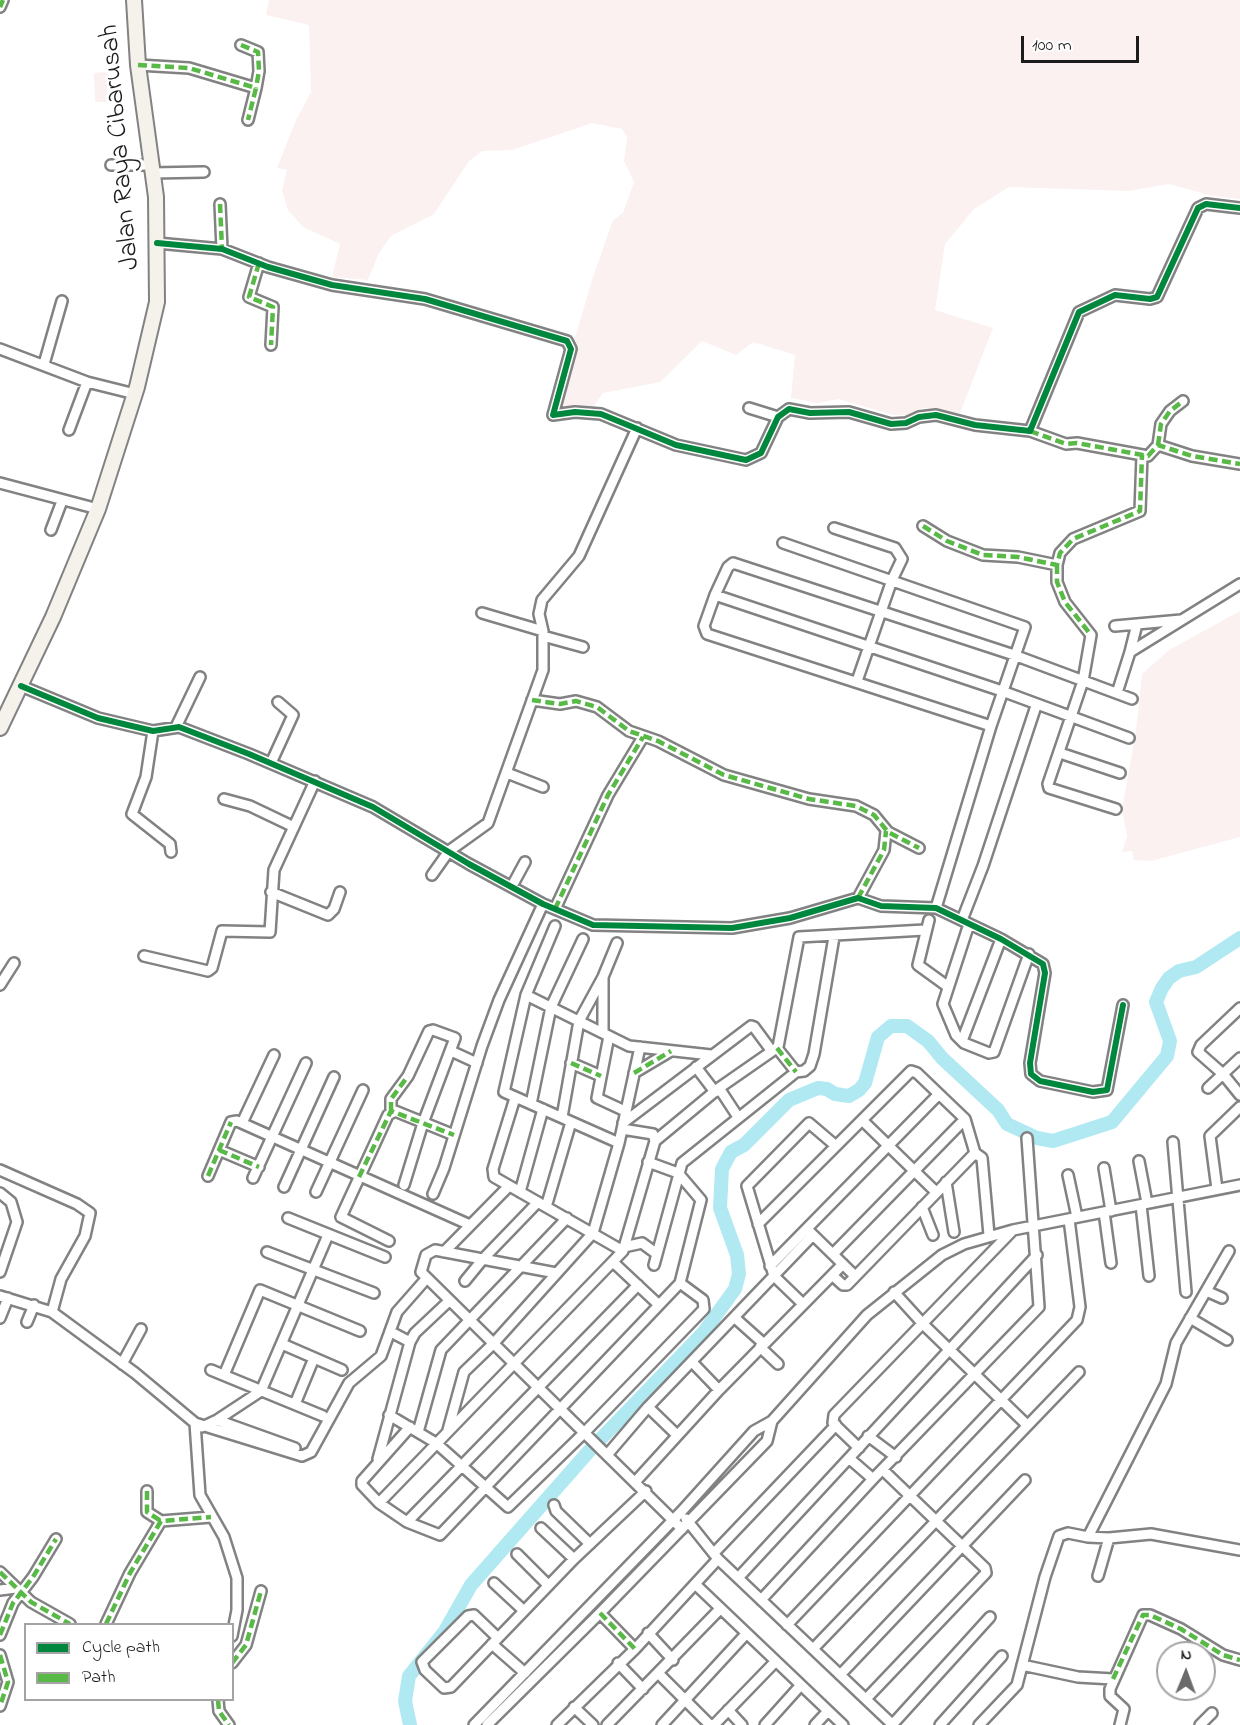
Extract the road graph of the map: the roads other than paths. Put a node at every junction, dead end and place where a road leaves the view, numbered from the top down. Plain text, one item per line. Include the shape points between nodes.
1 (3, 0) edge
2 (134, 0) edge
3 (0, 7) edge
4 (241, 45) dead end
5 (138, 65) junction
6 (256, 88) junction
7 (248, 120) dead end
8 (111, 165) dead end
9 (152, 169) junction
10 (204, 172) dead end
11 (220, 204) dead end
12 (1240, 208) edge
13 (157, 243) junction
14 (222, 249) junction
15 (259, 263) junction
16 (62, 302) dead end
17 (271, 345) dead end
18 (0, 349) edge
19 (44, 364) junction
20 (87, 382) junction
21 (135, 394) junction
22 (1183, 401) dead end
23 (750, 408) dead end
24 (778, 417) junction
25 (637, 428) junction
26 (69, 430) dead end
27 (1030, 431) junction
28 (1158, 445) junction
29 (1142, 455) junction
30 (1240, 465) edge
31 (0, 483) edge
32 (62, 501) junction
33 (98, 509) junction
34 (923, 526) dead end
35 (834, 528) dead end
36 (51, 530) dead end
37 (783, 543) dead end
38 (1057, 565) junction
39 (892, 580) junction
40 (1240, 584) edge
41 (715, 595) junction
42 (881, 611) junction
43 (482, 613) dead end
44 (1185, 620) junction
45 (1137, 624) junction
46 (1115, 626) dead end
47 (543, 633) junction
48 (870, 646) junction
49 (583, 647) dead end
50 (1130, 652) junction
51 (1014, 655) junction
52 (200, 677) dead end
53 (857, 681) junction
54 (1083, 681) junction
55 (21, 686) junction
56 (1002, 691) junction
57 (1117, 693) junction
58 (1132, 699) dead end
59 (532, 700) junction
60 (278, 702) dead end
61 (1036, 706) junction
62 (1072, 718) junction
63 (991, 726) junction
64 (176, 727) junction
65 (0, 728) edge
66 (153, 731) junction
67 (643, 737) junction
68 (1129, 738) dead end
69 (1060, 753) junction
70 (271, 763) junction
71 (507, 773) junction
72 (1120, 773) dead end
73 (315, 781) junction
74 (543, 787) dead end
75 (224, 799) dead end
76 (1116, 809) dead end
77 (294, 827) junction
78 (886, 831) junction
79 (919, 848) dead end
80 (449, 851) junction
81 (171, 852) dead end
82 (525, 862) dead end
83 (432, 875) dead end
84 (512, 886) junction
85 (271, 892) junction
86 (340, 892) dead end
87 (858, 898) junction
88 (543, 904) junction
89 (936, 908) junction
90 (555, 909) junction
91 (928, 920) dead end
92 (965, 922) junction
93 (555, 926) dead end
94 (925, 930) junction
95 (834, 937) junction
96 (583, 939) dead end
97 (1001, 939) junction
98 (617, 943) dead end
99 (1029, 954) junction
100 (144, 956) dead end
101 (14, 963) dead end
102 (603, 977) junction
103 (0, 985) edge
104 (947, 986) junction
105 (526, 995) junction
106 (1123, 1005) dead end
107 (551, 1007) junction
108 (1240, 1008) edge
109 (579, 1021) junction
110 (606, 1034) junction
111 (962, 1041) junction
112 (640, 1047) junction
113 (774, 1049) junction
114 (451, 1051) junction
115 (671, 1051) junction
116 (274, 1055) dead end
117 (711, 1055) junction
118 (1240, 1058) edge
119 (306, 1063) dead end
120 (477, 1063) junction
121 (571, 1063) junction
122 (696, 1067) junction
123 (796, 1072) junction
124 (634, 1073) junction
125 (1223, 1074) junction
126 (601, 1076) junction
127 (334, 1077) dead end
128 (1208, 1088) dead end
129 (363, 1090) dead end
130 (717, 1090) junction
131 (938, 1095) junction
132 (1240, 1095) edge
133 (515, 1098) junction
134 (531, 1104) junction
135 (1240, 1107) edge
136 (543, 1109) junction
137 (625, 1111) junction
138 (391, 1112) junction
139 (738, 1117) junction
140 (562, 1118) junction
141 (964, 1119) junction
142 (862, 1120) junction
143 (571, 1122) junction
144 (243, 1123) junction
145 (423, 1123) junction
146 (623, 1126) junction
147 (454, 1135) junction
148 (272, 1137) junction
149 (1027, 1138) dead end
150 (655, 1141) junction
151 (1173, 1142) dead end
152 (619, 1143) junction
153 (836, 1146) junction
154 (887, 1146) junction
155 (219, 1150) junction
156 (301, 1150) junction
157 (975, 1153) junction
158 (1139, 1161) dead end
159 (330, 1162) junction
160 (648, 1162) junction
161 (259, 1167) junction
162 (1104, 1168) dead end
163 (0, 1170) edge
164 (914, 1171) junction
165 (678, 1173) junction
166 (1068, 1175) dead end
167 (208, 1176) dead end
168 (359, 1177) junction
169 (254, 1178) dead end
170 (946, 1182) junction
171 (404, 1185) dead end
172 (1240, 1185) edge
173 (509, 1186) junction
174 (284, 1187) dead end
175 (1217, 1189) junction
176 (316, 1192) dead end
177 (520, 1192) junction
178 (936, 1192) junction
179 (0, 1193) edge
180 (433, 1194) dead end
181 (1178, 1197) junction
182 (1144, 1204) junction
183 (542, 1205) junction
184 (922, 1207) junction
185 (1108, 1211) junction
186 (288, 1218) dead end
187 (567, 1218) junction
188 (1073, 1218) junction
189 (758, 1224) junction
190 (470, 1225) junction
191 (1035, 1226) junction
192 (1013, 1230) junction
193 (810, 1232) junction
194 (954, 1232) dead end
195 (593, 1233) junction
196 (328, 1235) junction
197 (933, 1235) dead end
198 (989, 1235) junction
199 (389, 1241) dead end
200 (624, 1249) junction
201 (1228, 1251) dead end
202 (267, 1252) dead end
203 (444, 1252) junction
204 (657, 1254) junction
205 (833, 1254) junction
206 (1037, 1255) junction
207 (385, 1257) dead end
208 (483, 1259) junction
209 (613, 1262) junction
210 (1111, 1263) dead end
211 (843, 1264) junction
212 (654, 1265) dead end
213 (521, 1266) junction
214 (313, 1271) junction
215 (772, 1271) junction
216 (0, 1272) edge
217 (556, 1273) junction
218 (832, 1275) junction
219 (855, 1276) junction
220 (1149, 1276) dead end
221 (426, 1280) junction
222 (465, 1281) dead end
223 (680, 1283) junction
224 (638, 1285) junction
225 (1206, 1291) junction
226 (894, 1292) junction
227 (1186, 1292) dead end
228 (374, 1293) dead end
229 (4, 1297) edge
230 (1222, 1298) dead end
231 (449, 1301) junction
232 (802, 1303) junction
233 (34, 1305) junction
234 (659, 1305) junction
235 (298, 1306) junction
236 (52, 1312) junction
237 (0, 1318) edge
238 (735, 1318) junction
239 (1190, 1318) junction
240 (27, 1322) dead end
241 (470, 1322) junction
242 (924, 1325) junction
243 (141, 1329) dead end
244 (360, 1331) dead end
245 (391, 1332) junction
246 (1227, 1340) dead end
247 (410, 1342) junction
248 (282, 1344) junction
249 (493, 1344) junction
250 (762, 1345) junction
251 (949, 1348) junction
252 (314, 1358) junction
253 (692, 1362) junction
254 (122, 1364) junction
255 (778, 1364) dead end
256 (515, 1365) junction
257 (211, 1370) dead end
258 (342, 1370) dead end
259 (1079, 1372) dead end
260 (976, 1373) junction
261 (224, 1375) junction
262 (538, 1390) junction
263 (719, 1390) junction
264 (261, 1391) junction
265 (1002, 1399) junction
266 (295, 1404) junction
267 (648, 1407) junction
268 (562, 1409) junction
269 (389, 1414) junction
270 (323, 1416) dead end
271 (217, 1420) junction
272 (772, 1421) junction
273 (1026, 1424) junction
274 (198, 1425) junction
275 (836, 1425) junction
276 (414, 1429) junction
277 (448, 1431) junction
278 (587, 1434) junction
279 (677, 1435) junction
280 (868, 1436) junction
281 (436, 1443) junction
282 (295, 1448) dead end
283 (859, 1448) junction
284 (605, 1453) junction
285 (896, 1457) junction
286 (850, 1459) junction
287 (377, 1462) junction
288 (460, 1466) junction
289 (883, 1470) junction
290 (873, 1479) junction
291 (1025, 1480) dead end
292 (636, 1481) junction
293 (484, 1487) junction
294 (147, 1491) dead end
295 (646, 1491) junction
296 (909, 1497) junction
297 (379, 1503) junction
298 (554, 1505) dead end
299 (681, 1512) junction
300 (211, 1517) junction
301 (674, 1519) junction
302 (161, 1521) junction
303 (936, 1521) junction
304 (407, 1522) junction
305 (685, 1526) junction
306 (542, 1528) dead end
307 (1088, 1537) junction
308 (1109, 1538) junction
309 (56, 1539) dead end
310 (590, 1544) junction
311 (962, 1546) junction
312 (1240, 1550) edge
313 (517, 1554) dead end
314 (716, 1556) junction
315 (574, 1559) junction
316 (0, 1572) edge
317 (1098, 1576) dead end
318 (738, 1578) junction
319 (494, 1583) dead end
320 (695, 1584) junction
321 (548, 1585) junction
322 (0, 1590) edge
323 (19, 1591) junction
324 (261, 1591) dead end
325 (761, 1600) junction
326 (720, 1609) junction
327 (523, 1610) junction
328 (600, 1613) junction
329 (990, 1617) dead end
330 (68, 1623) edge
331 (105, 1623) edge
332 (234, 1624) edge
333 (787, 1625) junction
334 (648, 1633) junction
335 (746, 1634) junction
336 (0, 1635) edge
337 (495, 1641) junction
338 (635, 1649) junction
339 (813, 1649) junction
340 (0, 1655) edge
341 (1002, 1656) dead end
342 (234, 1660) edge
343 (673, 1660) junction
344 (1240, 1660) edge
345 (775, 1662) junction
346 (618, 1664) junction
347 (1022, 1665) junction
348 (525, 1673) junction
349 (658, 1674) junction
350 (840, 1675) junction
351 (1113, 1679) junction
352 (800, 1686) junction
353 (643, 1689) junction
354 (686, 1699) junction
355 (866, 1699) junction
356 (218, 1701) edge
357 (0, 1706) edge
358 (574, 1707) junction
359 (728, 1710) junction
360 (828, 1711) junction
361 (1212, 1713) dead end
362 (229, 1725) edge
363 (474, 1725) edge
364 (487, 1725) edge
365 (557, 1725) edge
366 (593, 1725) edge
367 (608, 1725) edge
368 (662, 1725) edge
369 (712, 1725) edge
370 (742, 1725) edge
371 (765, 1725) edge
372 (815, 1725) edge
373 (843, 1725) edge
374 (893, 1725) edge
375 (940, 1725) edge
376 (980, 1725) edge
377 (1120, 1725) edge
378 (1200, 1725) edge

1 - 3 street
2 - 5 main road, Jalan Raya Cibarusah
4 - 6 street via 258,52
5 - 6 street via 189,68
5 - 9 main road, Jalan Raya Cibarusah
6 - 7 street
8 - 9 street
9 - 10 street
9 - 13 main road, Jalan Raya Cibarusah
11 - 14 street
12 - 27 street via 1206,204 1197,208 1157,297 1112,295 1079,312
13 - 14 street
13 - 21 main road, Jalan Raya Cibarusah via 157,302
14 - 15 street
15 - 17 street via 249,297 273,309
15 - 25 street via 332,285 425,299 567,341 571,349 553,414 590,412
16 - 19 street
18 - 19 street
19 - 20 street
20 - 21 street
20 - 26 street
21 - 33 main road, Jalan Raya Cibarusah
22 - 28 street via 1161,424
23 - 24 street
24 - 25 street via 761,453 746,460 676,445
24 - 27 street via 789,410 839,411 899,424 936,415 975,425
25 - 47 street via 579,555 542,600 539,615
27 - 29 street via 1063,443
28 - 29 street via 1150,456
28 - 30 street
29 - 38 street via 1140,510 1072,539 1060,553
31 - 32 street
32 - 33 street
32 - 36 street
33 - 55 main road, Jalan Raya Cibarusah
34 - 38 street via 947,541 983,555
35 - 39 street via 899,551 902,562
37 - 39 street
38 - 54 street via 1057,582 1065,602 1091,635
39 - 42 street
39 - 51 street via 1023,626 1026,632
40 - 44 street
41 - 42 street via 733,563
41 - 48 street
41 - 53 street via 705,632
42 - 48 street
42 - 51 street
43 - 47 street
44 - 45 street
44 - 50 street
45 - 46 street
45 - 50 street
47 - 49 street
47 - 59 street via 543,670
48 - 53 street
48 - 56 street
50 - 57 street
51 - 54 street
51 - 56 street
52 - 64 street
53 - 63 street
54 - 57 street
54 - 62 street
55 - 65 main road, Jalan Raya Cibarusah
55 - 66 street via 86,714
56 - 61 street
56 - 63 street
57 - 58 street
59 - 67 street via 560,704 576,701 597,707
59 - 71 street
60 - 70 street via 293,715
61 - 62 street
61 - 92 street
62 - 68 street
62 - 69 street
63 - 89 street
64 - 66 street
64 - 70 street
66 - 81 street via 147,773 132,814 170,844
67 - 78 street via 724,774 809,799 856,806 874,815
67 - 90 street via 608,795
69 - 72 street
69 - 76 street via 1050,774 1049,788
70 - 73 street
71 - 74 street
71 - 80 street via 488,823
73 - 77 street
73 - 80 street via 373,807
75 - 77 street via 250,806
77 - 85 street via 274,870
78 - 79 street
78 - 87 street via 884,850
80 - 83 street
80 - 84 street
82 - 84 street
84 - 88 street
85 - 86 street via 328,915
85 - 100 street via 270,932 222,932 209,971
87 - 89 street via 880,906
87 - 90 street via 790,918 732,928 612,928 578,920
88 - 90 street
88 - 120 street via 499,1000
89 - 92 street
91 - 94 street
92 - 97 street
92 - 104 street
93 - 105 street
94 - 95 street
94 - 104 street via 918,965
95 - 113 street via 797,939
95 - 123 street via 814,1054 807,1069
96 - 107 street
97 - 99 street
97 - 111 street
98 - 102 street
99 - 106 street via 1041,962 1045,973 1030,1064 1031,1074 1040,1081 1093,1092 1107,1090
99 - 111 street via 994,1052
101 - 103 street
102 - 109 street
102 - 110 street
104 - 111 street via 943,1008
105 - 107 street
105 - 133 street via 504,1089
107 - 109 street
107 - 134 street
108 - 125 street via 1198,1049 1199,1055
109 - 110 street
109 - 121 street
110 - 112 street via 623,1044
110 - 126 street
112 - 115 street
112 - 124 street
113 - 117 street via 753,1025
113 - 123 street
113 - 130 street
114 - 120 street
114 - 138 street via 455,1038 429,1030 408,1076 391,1099
114 - 145 street
115 - 117 street
115 - 124 street
116 - 144 street
117 - 122 street
118 - 125 street
119 - 148 street
120 - 147 street
121 - 126 street
121 - 140 street
122 - 130 street
122 - 146 street
123 - 139 street
124 - 137 street
125 - 128 street
125 - 132 street
126 - 137 street via 598,1099
127 - 156 street
129 - 159 street
130 - 139 street
130 - 150 street
131 - 141 street
131 - 142 street via 917,1073 908,1071
131 - 154 street
133 - 134 street
133 - 173 street via 493,1172 494,1179
134 - 136 street
135 - 175 street via 1210,1136
136 - 140 street
136 - 177 street
137 - 146 street
138 - 145 street
138 - 168 street
139 - 165 street via 682,1163
140 - 143 street
141 - 157 street
141 - 164 street
142 - 153 street
142 - 154 street
143 - 152 street
143 - 183 street
144 - 148 street
144 - 155 street via 231,1122
145 - 147 street
145 - 171 street
146 - 150 street via 653,1134
146 - 152 street
147 - 180 street
148 - 156 street
148 - 161 street
149 - 191 street
150 - 160 street
151 - 181 street
152 - 195 street
153 - 189 street
153 - 189 street via 808,1124 747,1185
154 - 164 street
154 - 193 street
155 - 161 street
155 - 167 street
156 - 159 street
156 - 174 street
157 - 170 street
157 - 198 street via 982,1158
158 - 182 street
159 - 168 street
159 - 176 street
160 - 165 street
160 - 200 street
161 - 169 street
162 - 185 street
163 - 236 street via 90,1213 85,1236 61,1279
164 - 178 street
164 - 205 street
165 - 204 street
165 - 223 street via 701,1200
166 - 188 street
168 - 190 street
168 - 199 street via 341,1219
170 - 178 street
170 - 194 street
172 - 175 street
173 - 177 street
173 - 190 street
175 - 181 street
177 - 183 street
178 - 184 street
179 - 216 street via 11,1202 17,1222
181 - 182 street
181 - 227 street
182 - 185 street
182 - 220 street
183 - 187 street
183 - 208 street
184 - 197 street
184 - 219 street
185 - 188 street
185 - 210 street
186 - 196 street
187 - 195 street
187 - 213 street
188 - 191 street
188 - 265 street via 1080,1312 1077,1320
189 - 215 street
190 - 203 street
191 - 192 street
191 - 206 street
192 - 198 street
192 - 242 street
193 - 205 street
193 - 215 street
195 - 200 street
195 - 217 street
196 - 207 street
196 - 214 street
198 - 226 street via 942,1255
200 - 204 street via 642,1243
200 - 209 street
201 - 225 street
202 - 214 street
203 - 208 street
203 - 221 street via 433,1250 426,1255 421,1272
204 - 212 street
205 - 211 street
206 - 251 street
206 - 260 street via 1039,1307
208 - 213 street
208 - 222 street
209 - 224 street
209 - 256 street
211 - 218 street
211 - 219 street
213 - 217 street
213 - 241 street
214 - 228 street
214 - 235 street
215 - 232 street
215 - 238 street
217 - 249 street
218 - 219 street via 845,1286
218 - 232 street
221 - 231 street
221 - 245 street via 402,1304
223 - 234 street
223 - 278 street via 704,1300 704,1309
224 - 234 street
224 - 262 street
225 - 230 street
225 - 239 street
226 - 242 street
226 - 272 street via 867,1315
229 - 233 street
229 - 237 street
231 - 241 street
231 - 247 street
232 - 250 street
233 - 236 street
233 - 240 street
234 - 268 street
235 - 244 street
235 - 248 street
235 - 261 street via 260,1290
236 - 254 street
238 - 250 street
238 - 253 street
239 - 246 street
239 - 307 street via 1172,1354 1166,1384
241 - 249 street
241 - 276 street via 439,1353
242 - 251 street
242 - 275 street via 834,1416 832,1421
243 - 254 street
245 - 247 street
245 - 274 street via 378,1360 342,1393 311,1452 295,1455
247 - 269 street
248 - 252 street
248 - 264 street
249 - 256 street
249 - 277 street via 464,1372
250 - 255 street
250 - 263 street
251 - 260 street
251 - 280 street
252 - 258 street
252 - 266 street
253 - 263 street
253 - 267 street
254 - 274 street
256 - 262 street
256 - 277 street
257 - 261 street
259 - 273 street
260 - 265 street
260 - 285 street
261 - 264 street
262 - 268 street
262 - 288 street
263 - 279 street
264 - 266 street
264 - 271 street
265 - 273 street
265 - 296 street
266 - 270 street
267 - 279 street
267 - 284 street
268 - 278 street
268 - 293 street
269 - 276 street
269 - 287 street
271 - 274 street
271 - 282 street
272 - 299 street via 754,1431
272 - 305 street via 767,1441
273 - 303 street
274 - 300 street via 200,1495
275 - 283 street
275 - 314 street
276 - 281 street
276 - 287 street
277 - 281 street
278 - 284 street
278 - 293 street via 508,1507
279 - 292 street
280 - 283 street
280 - 285 street
281 - 288 street
281 - 297 street
283 - 286 street
284 - 292 street
285 - 289 street
286 - 290 street
286 - 318 street
287 - 297 street via 362,1485
288 - 293 street
288 - 304 street
289 - 290 street
289 - 296 street
290 - 325 street
291 - 311 street
292 - 295 street
293 - 304 street via 440,1535
294 - 302 street via 147,1512
295 - 301 street
295 - 310 street
296 - 303 street
296 - 333 street
297 - 304 street
298 - 310 street
299 - 301 street
299 - 305 street
300 - 302 street
300 - 332 street via 224,1537 237,1578
301 - 305 street
301 - 348 street
302 - 331 street
303 - 311 street
303 - 339 street
305 - 314 street
305 - 328 street
306 - 315 street
307 - 308 street
307 - 347 street via 1065,1533 1055,1543
308 - 312 street via 1151,1534
308 - 317 street
309 - 323 street
310 - 315 street
311 - 350 street
311 - 355 street via 986,1573
313 - 321 street
314 - 318 street
314 - 320 street
315 - 321 street
316 - 323 street
318 - 325 street
319 - 327 street
320 - 326 street
320 - 334 street
321 - 327 street
322 - 323 street
323 - 330 street
323 - 336 street
324 - 342 street via 246,1645
325 - 333 street
326 - 335 street
326 - 343 street
327 - 337 street
328 - 338 street
328 - 364 street
329 - 374 street
333 - 339 street
334 - 338 street
334 - 343 street
335 - 345 street
335 - 354 street
337 - 337 street via 448,1689 422,1666 423,1660 470,1614 477,1616
337 - 348 street
338 - 346 street
339 - 350 street
340 - 357 street via 8,1682
341 - 375 street
343 - 349 street
344 - 351 street via 1228,1658 1181,1629 1145,1615 1139,1619
345 - 352 street
345 - 359 street
346 - 353 street
346 - 358 street
347 - 351 street via 1078,1677
347 - 376 street via 1014,1690
348 - 363 street
349 - 353 street
349 - 354 street
350 - 355 street
351 - 377 street via 1109,1693 1123,1708
352 - 360 street
352 - 371 street
353 - 367 street
354 - 368 street
354 - 369 street
355 - 374 street
356 - 362 street via 219,1711
358 - 365 street
358 - 366 street
359 - 369 street
359 - 370 street
360 - 372 street
360 - 373 street
361 - 378 street

